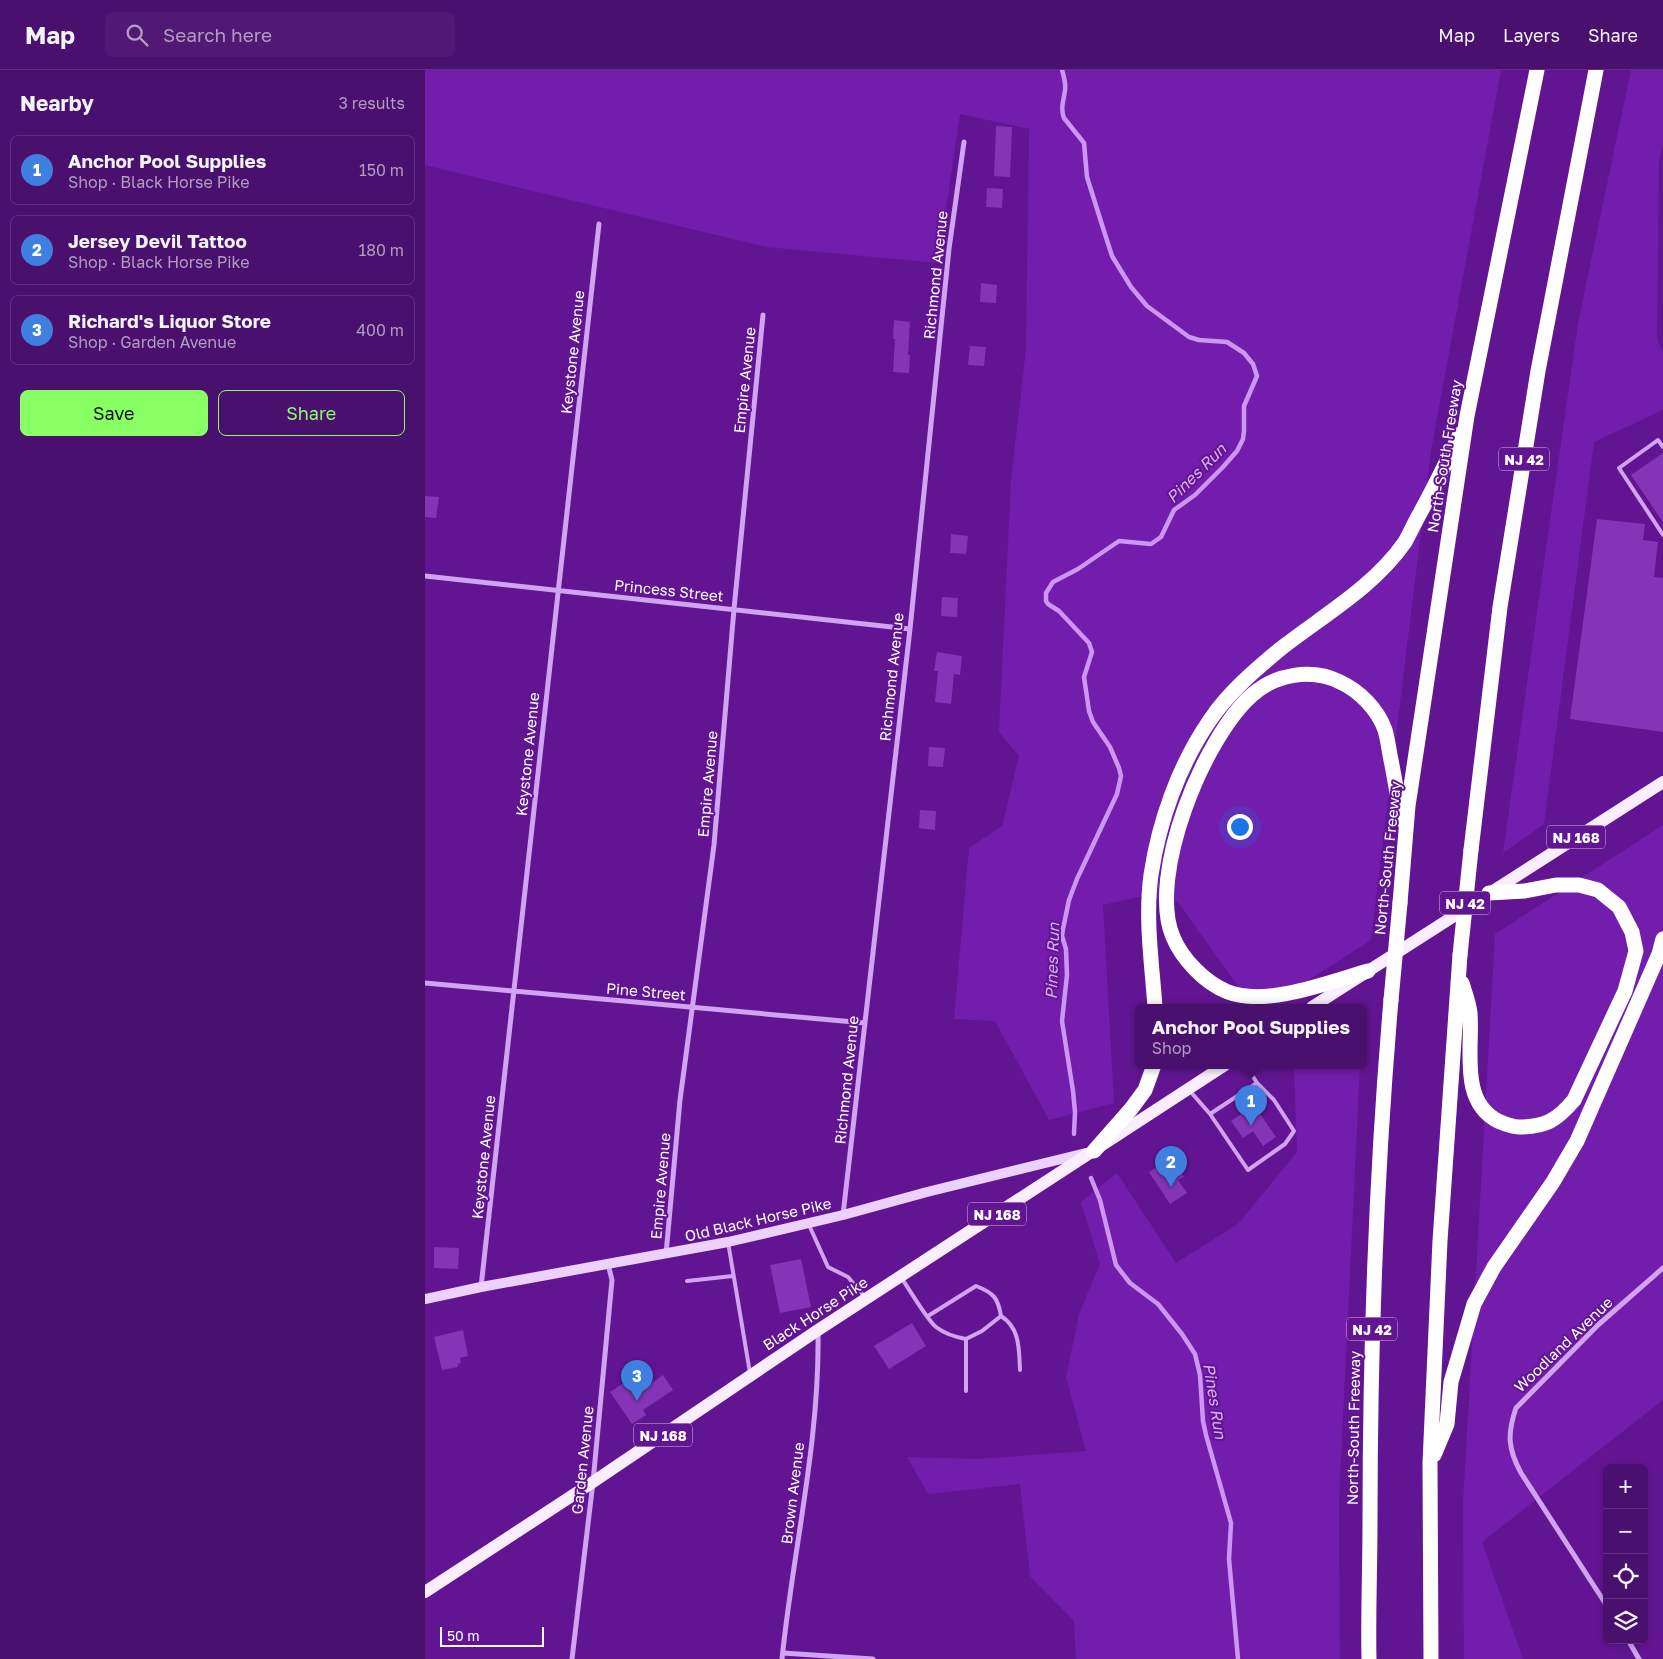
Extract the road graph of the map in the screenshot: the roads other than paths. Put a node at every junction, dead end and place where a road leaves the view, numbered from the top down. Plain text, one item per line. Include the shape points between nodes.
1 (1537, 70) edge
2 (1595, 70) edge
3 (964, 142) dead end
4 (599, 224) dead end
5 (763, 315) dead end
6 (1467, 416) junction
7 (1663, 447) edge
8 (1663, 536) edge
9 (425, 576) edge
10 (558, 592) junction
11 (734, 609) junction
12 (909, 629) junction
13 (1663, 782) edge
14 (1406, 838) junction
15 (1489, 892) junction
16 (1663, 939) edge
17 (1368, 971) junction
18 (1459, 975) junction
19 (425, 983) edge
20 (513, 992) junction
21 (1155, 1004) edge
22 (1317, 1004) edge
23 (692, 1008) junction
24 (865, 1023) junction
25 (1153, 1069) edge
26 (1219, 1069) edge
27 (1248, 1069) edge
28 (1257, 1083) junction
29 (1188, 1089) junction
30 (1210, 1114) junction
31 (1094, 1151) junction
32 (843, 1215) junction
33 (807, 1222) junction
34 (728, 1242) junction
35 (666, 1254) junction
36 (608, 1264) junction
37 (1663, 1268) edge
38 (733, 1276) junction
39 (901, 1277) junction
40 (687, 1281) dead end
41 (481, 1287) junction
42 (867, 1298) junction
43 (425, 1299) edge
44 (928, 1316) junction
45 (1001, 1316) junction
46 (818, 1330) junction
47 (965, 1340) junction
48 (1020, 1370) dead end
49 (750, 1376) junction
50 (966, 1391) dead end
51 (1431, 1463) junction
52 (593, 1482) junction
53 (425, 1592) edge
54 (1603, 1600) edge
55 (1630, 1644) edge
56 (782, 1656) edge
57 (572, 1659) edge
58 (873, 1659) edge
59 (1369, 1659) edge
60 (1431, 1659) edge
61 (1639, 1659) edge

1 - 6 highway, North-South Freeway / NJ 42
2 - 18 highway, NJ 42, bridge via 1536,380 1500,607
3 - 12 street, Richmond Avenue via 949,249
4 - 10 street, Keystone Avenue
5 - 11 street, Empire Avenue
6 - 14 highway, North-South Freeway / NJ 42 via 1408,806
6 - 21 highway via 1438,481 1405,542 1361,590 1279,650 1241,683 1211,719 1189,755 1171,796 1151,875 1149,926
7 - 8 lane via 1658,440 1619,468
9 - 10 street, Princess Street
10 - 11 street, Princess Street
10 - 20 street, Keystone Avenue
11 - 12 street, Princess Street
11 - 23 street, Empire Avenue via 714,845
12 - 24 street, Richmond Avenue
13 - 15 main road, NJ 168
14 - 17 highway via 1385,730 1373,708 1349,686 1314,674 1281,678 1265,685 1239,707 1194,780 1176,835 1167,879 1167,911 1173,936 1187,960 1208,980 1229,992 1254,996 1285,995
14 - 59 highway, North-South Freeway / NJ 42, bridge via 1386,1058 1374,1281
15 - 17 main road, NJ 168
15 - 18 highway via 1525,891 1556,885 1579,885 1598,890 1619,907 1632,932 1636,950 1625,991 1575,1100 1562,1114 1544,1125 1512,1127 1485,1113 1473,1084 1470,1011
16 - 51 highway via 1577,1141 1553,1182 1494,1267 1474,1304 1451,1382 1447,1424
17 - 22 main road, NJ 168
18 - 51 highway, NJ 42 via 1440,1241
19 - 20 street, Pine Street
20 - 23 street, Pine Street
20 - 41 street, Keystone Avenue
23 - 24 street, Pine Street
23 - 35 street, Empire Avenue
24 - 32 street, Richmond Avenue
25 - 31 highway via 1145,1090
26 - 29 main road, Black Horse Pike / NJ 168
27 - 28 lane
28 - 30 lane
28 - 30 lane via 1274,1100 1294,1130 1285,1144 1248,1170
29 - 30 lane
29 - 31 main road, Black Horse Pike / NJ 168
31 - 32 street, Old Black Horse Pike
31 - 39 main road, Black Horse Pike / NJ 168
32 - 33 street, Old Black Horse Pike
33 - 34 street, Old Black Horse Pike
33 - 42 lane via 828,1267 848,1277
34 - 35 street, Old Black Horse Pike
34 - 38 lane
35 - 36 street, Old Black Horse Pike
36 - 41 street, Old Black Horse Pike
36 - 52 street, Garden Avenue via 611,1280
37 - 54 street, Woodland Avenue via 1598,1326 1516,1408 1510,1424 1513,1459
38 - 40 lane
38 - 49 lane
39 - 42 main road, Black Horse Pike / NJ 168
39 - 44 lane
41 - 43 street, Old Black Horse Pike
42 - 46 main road, Black Horse Pike / NJ 168
44 - 45 lane via 976,1286 990,1291 999,1303
44 - 47 lane via 935,1326
45 - 47 lane
45 - 48 lane via 1010,1321 1018,1338
46 - 49 main road, Black Horse Pike / NJ 168
46 - 56 street, Brown Avenue via 819,1373
47 - 50 lane
49 - 52 main road, Black Horse Pike / NJ 168
51 - 60 highway, NJ 42
52 - 53 main road, Black Horse Pike / NJ 168
52 - 57 street, Garden Avenue
55 - 61 street
56 - 58 street

